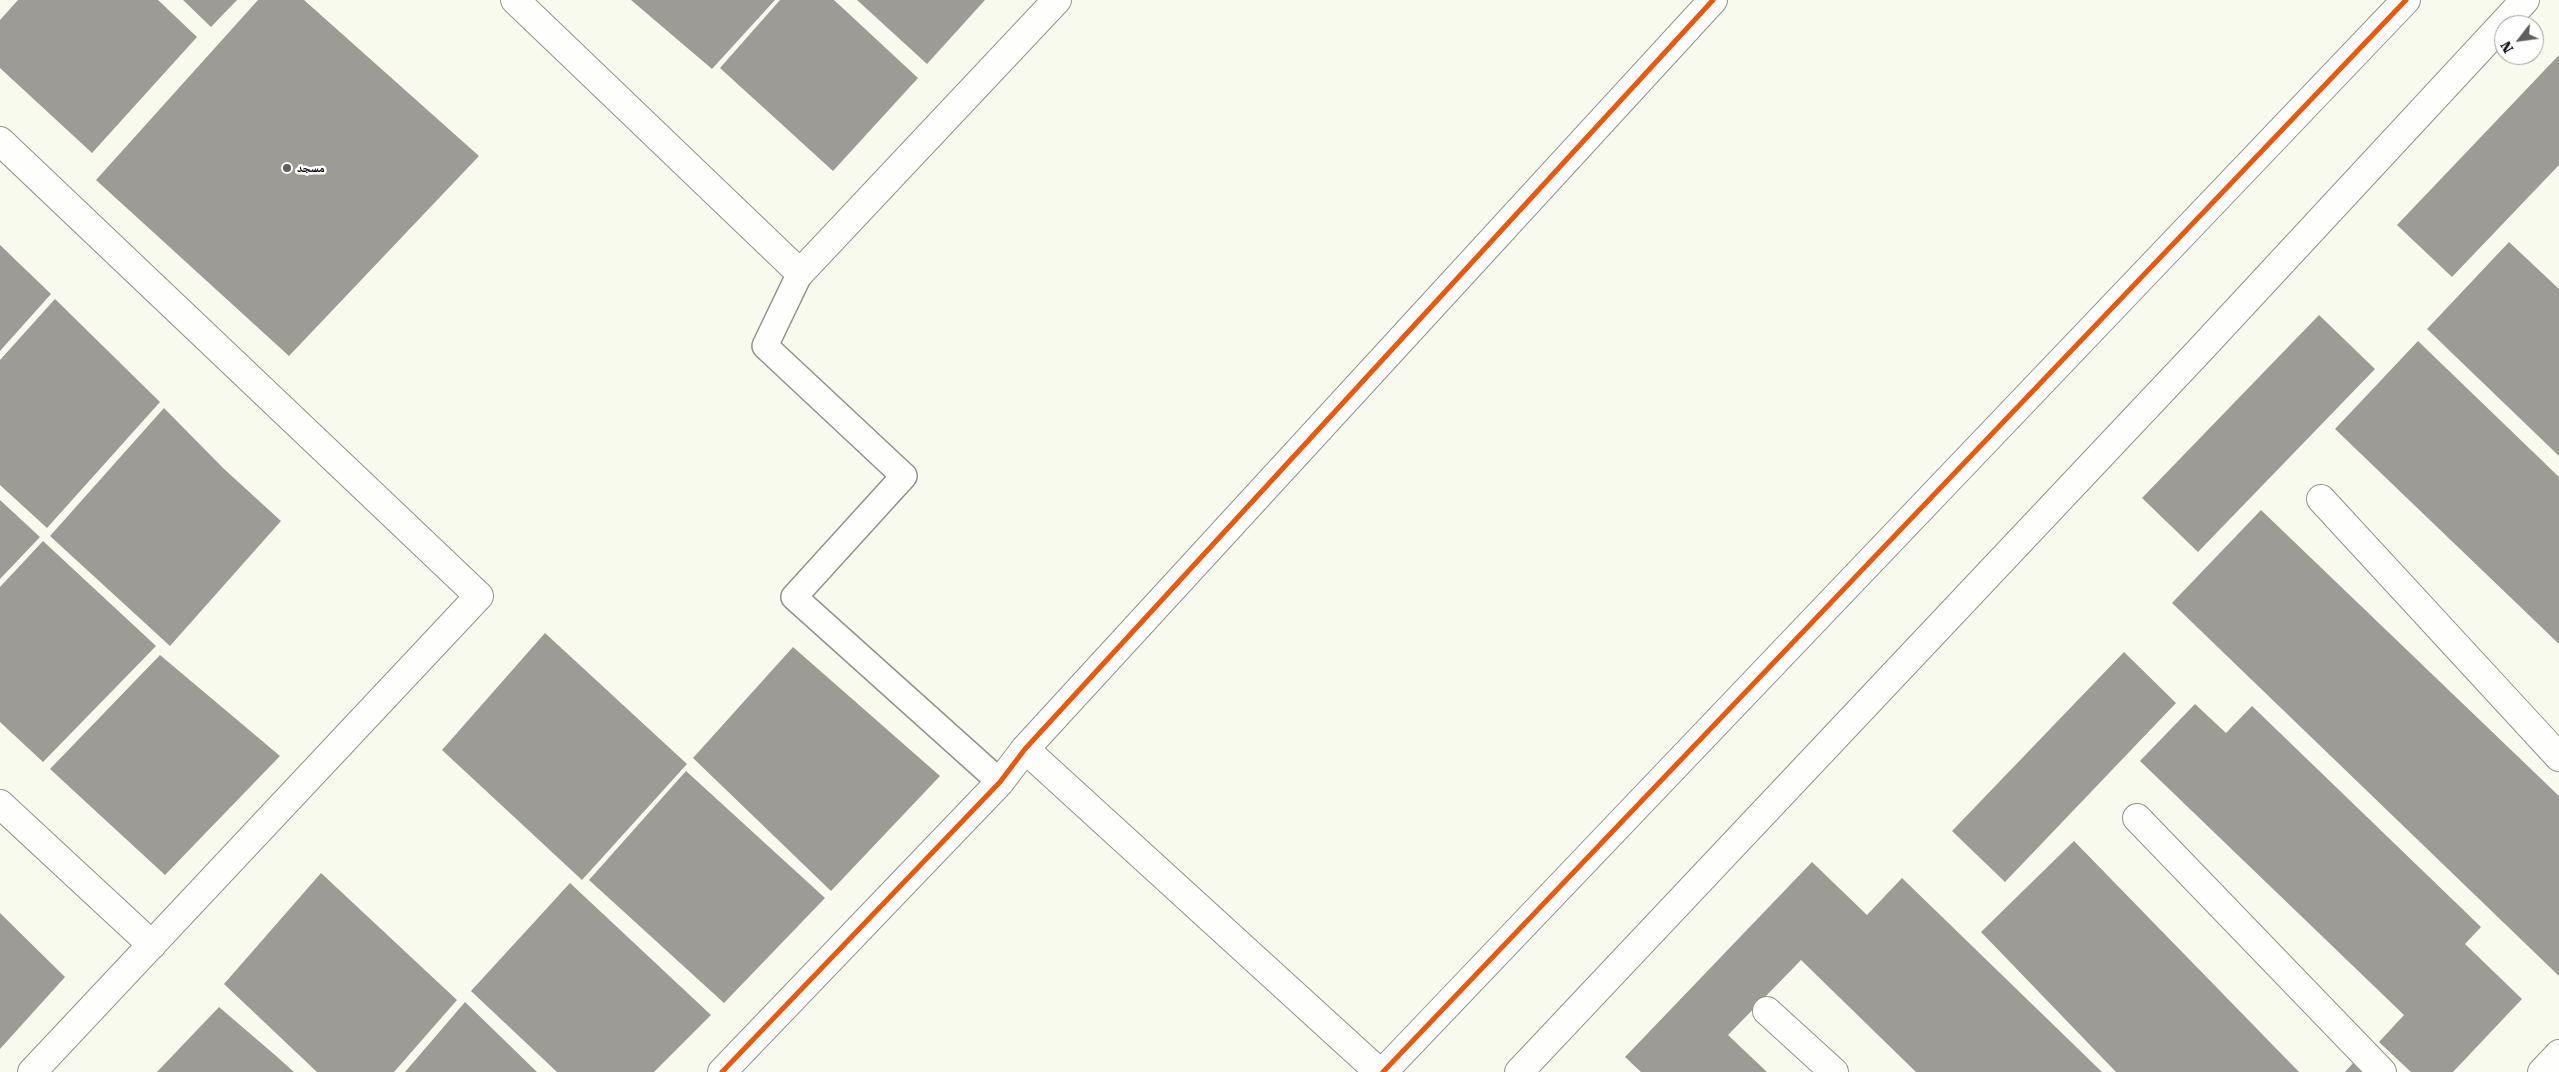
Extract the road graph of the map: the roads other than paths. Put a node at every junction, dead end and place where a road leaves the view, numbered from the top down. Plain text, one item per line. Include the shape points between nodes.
1 (515, 0) edge
2 (1057, 0) edge
3 (1713, 0) edge
4 (2406, 0) edge
5 (2525, 0) edge
6 (0, 141) edge
7 (800, 273) junction
8 (2321, 498) dead end
9 (1025, 749) junction
10 (2559, 757) edge
11 (1000, 782) junction
12 (0, 804) edge
13 (2137, 818) dead end
14 (152, 945) junction
15 (1767, 1011) dead end
16 (32, 1072) edge
17 (722, 1072) edge
18 (1379, 1072) edge
19 (1383, 1072) edge
20 (1519, 1072) edge
21 (1834, 1072) edge
22 (2382, 1072) edge

1 - 7 street
2 - 7 street
3 - 9 street
4 - 19 street
5 - 20 street via 2202,348
6 - 14 street via 479,596
7 - 11 lane via 765,346 904,476 794,597
8 - 10 street
9 - 11 street
9 - 18 street
11 - 17 street
12 - 14 street
13 - 22 street
14 - 16 street
15 - 21 street

